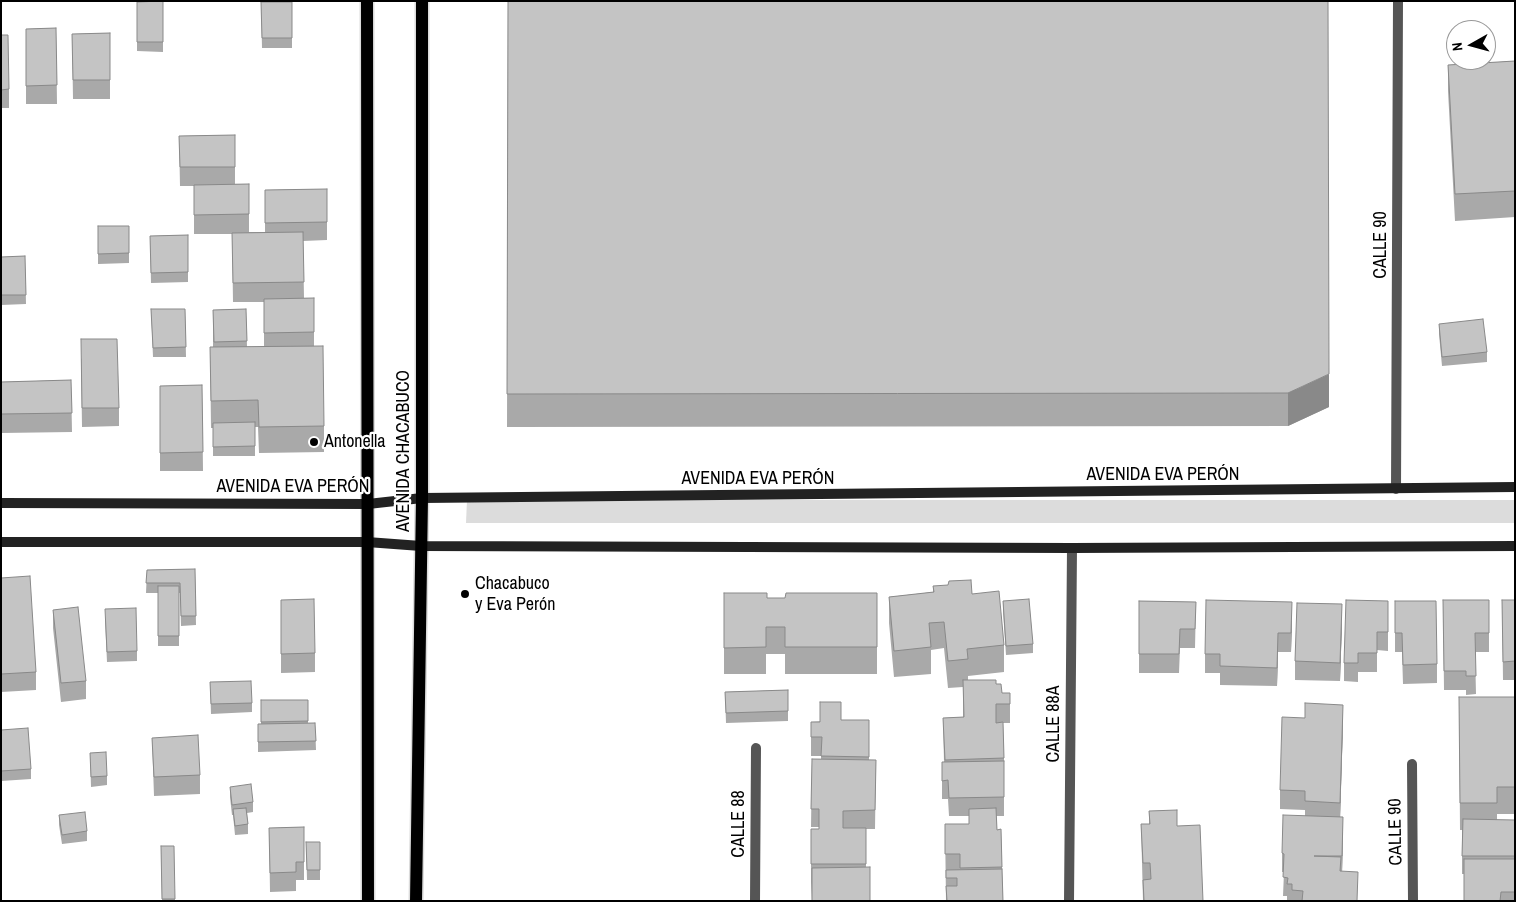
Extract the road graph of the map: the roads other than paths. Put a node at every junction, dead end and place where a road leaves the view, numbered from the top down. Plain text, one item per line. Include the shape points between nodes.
1 (367, 1) edge
2 (422, 1) edge
3 (1398, 1) edge
4 (1515, 487) edge
5 (1396, 489) junction
6 (422, 498) junction
7 (1, 503) edge
8 (368, 504) junction
9 (1, 542) edge
10 (367, 542) junction
11 (421, 546) junction
12 (1515, 546) edge
13 (1072, 548) junction
14 (756, 748) dead end
15 (1412, 764) dead end
16 (368, 901) edge
17 (416, 901) edge
18 (755, 901) edge
19 (1069, 901) edge
20 (1413, 901) edge

1 - 8 main road, AVENIDA CHACABUCO
2 - 6 main road, AVENIDA CHACABUCO
3 - 5 street, CALLE 90
4 - 5 street, AVENIDA EVA PERÓN
5 - 6 street, AVENIDA EVA PERÓN
6 - 8 street, AVENIDA EVA PERÓN
6 - 11 main road, AVENIDA CHACABUCO
7 - 8 street, AVENIDA EVA PERÓN
8 - 10 main road, AVENIDA CHACABUCO
9 - 10 street
10 - 11 street
10 - 16 main road, AVENIDA CHACABUCO
11 - 13 street
11 - 17 main road, AVENIDA CHACABUCO
12 - 13 street
13 - 19 street, CALLE 88A
14 - 18 street, CALLE 88
15 - 20 street, CALLE 90

